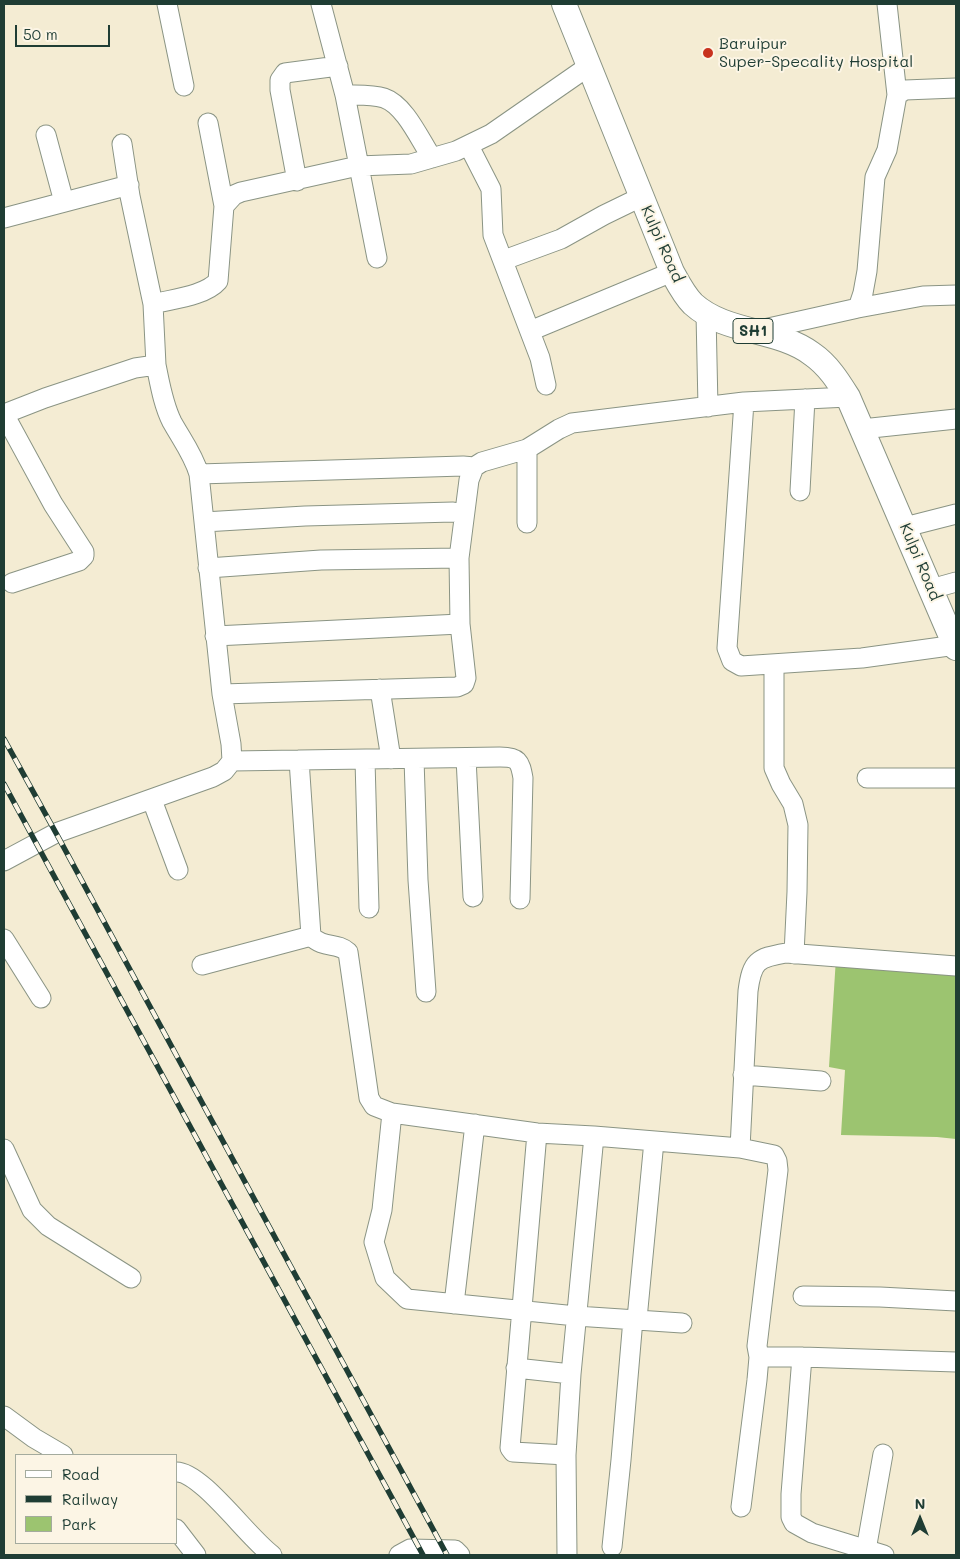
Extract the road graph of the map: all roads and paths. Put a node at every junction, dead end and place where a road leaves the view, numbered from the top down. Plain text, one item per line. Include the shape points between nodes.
1 (167, 4) edge
2 (320, 4) edge
3 (564, 4) edge
4 (887, 4) edge
5 (338, 66) junction
6 (589, 66) junction
7 (184, 86) dead end
8 (956, 88) edge
9 (345, 95) junction
10 (897, 95) junction
11 (208, 123) dead end
12 (46, 135) dead end
13 (122, 144) dead end
14 (469, 146) junction
15 (432, 158) junction
16 (358, 166) junction
17 (298, 181) junction
18 (128, 185) junction
19 (641, 197) junction
20 (64, 202) junction
21 (224, 206) junction
22 (4, 218) edge
23 (377, 258) dead end
24 (504, 260) junction
25 (672, 272) junction
26 (956, 295) edge
27 (152, 304) junction
28 (858, 308) junction
29 (706, 314) junction
30 (530, 331) junction
31 (754, 332) junction
32 (156, 365) junction
33 (546, 385) dead end
34 (848, 397) junction
35 (805, 399) junction
36 (744, 402) junction
37 (708, 407) junction
38 (4, 414) edge
39 (956, 419) edge
40 (862, 429) junction
41 (527, 449) junction
42 (474, 467) junction
43 (199, 474) junction
44 (800, 491) dead end
45 (464, 514) junction
46 (956, 514) edge
47 (204, 522) junction
48 (528, 523) dead end
49 (905, 527) junction
50 (459, 558) junction
51 (208, 568) junction
52 (956, 582) edge
53 (12, 583) dead end
54 (932, 589) junction
55 (460, 624) junction
56 (215, 636) junction
57 (956, 646) edge
58 (774, 664) junction
59 (380, 689) junction
60 (222, 694) junction
61 (466, 758) junction
62 (390, 759) junction
63 (414, 759) junction
64 (299, 760) junction
65 (365, 760) junction
66 (232, 761) junction
67 (867, 778) dead end
68 (956, 778) edge
69 (152, 800) junction
70 (4, 861) edge
71 (178, 870) dead end
72 (473, 897) dead end
73 (520, 899) dead end
74 (369, 908) dead end
75 (311, 936) junction
76 (4, 939) edge
77 (794, 954) junction
78 (202, 965) dead end
79 (956, 966) edge
80 (426, 992) dead end
81 (41, 998) dead end
82 (743, 1075) junction
83 (821, 1081) dead end
84 (392, 1113) junction
85 (475, 1124) junction
86 (537, 1133) junction
87 (594, 1136) junction
88 (654, 1141) junction
89 (740, 1148) junction
90 (4, 1149) edge
91 (131, 1278) dead end
92 (803, 1296) dead end
93 (956, 1301) edge
94 (454, 1304) junction
95 (521, 1311) junction
96 (576, 1316) junction
97 (635, 1319) junction
98 (682, 1323) dead end
99 (759, 1357) junction
100 (802, 1357) junction
101 (956, 1362) edge
102 (516, 1368) junction
103 (571, 1374) junction
104 (4, 1416) edge
105 (61, 1454) edge
106 (883, 1454) dead end
107 (566, 1455) junction
108 (178, 1472) edge
109 (741, 1507) dead end
110 (178, 1532) edge
111 (612, 1547) dead end
112 (260, 1551) edge
113 (875, 1553) edge
114 (196, 1555) edge
115 (399, 1555) edge
116 (460, 1555) edge
117 (567, 1555) edge

1 - 7 street
2 - 5 street
3 - 6 main road, Kulpi Road / SH1
4 - 10 street
5 - 9 street
5 - 17 street via 285,73 280,80
6 - 14 street
6 - 19 main road, Kulpi Road / SH1
8 - 10 street via 905,90
9 - 15 street via 384,98 394,103
9 - 16 street
10 - 28 street via 887,150 876,177 863,293
11 - 21 street
12 - 20 street
13 - 18 street
14 - 15 street
14 - 24 street via 491,188 493,235
15 - 16 street via 411,164
16 - 17 street
16 - 23 street
17 - 21 street via 241,192
18 - 20 street
18 - 27 street
19 - 24 street via 561,239
19 - 25 main road, Kulpi Road / SH1
20 - 22 street
21 - 27 street via 218,281 202,292
24 - 30 street
25 - 29 main road, Kulpi Road / SH1 via 692,303
25 - 30 street
26 - 28 street via 923,296
27 - 32 street
28 - 31 street
29 - 31 main road, Kulpi Road / SH1
29 - 37 street
30 - 33 street
31 - 34 main road, Kulpi Road / SH1 via 796,344 811,353 834,375
32 - 38 street via 135,368
32 - 43 street via 172,422 190,450
34 - 35 street
34 - 40 main road, Kulpi Road / SH1
35 - 36 street
35 - 44 street
36 - 37 street
36 - 58 street via 727,648 732,661 741,666
37 - 41 street via 572,423
38 - 53 street via 53,504 84,552 79,561
39 - 40 street
40 - 49 main road, Kulpi Road / SH1
41 - 42 street
41 - 48 street
42 - 43 street
42 - 45 street
43 - 47 street
45 - 47 street via 305,516
45 - 50 street
46 - 49 street
47 - 51 street
49 - 54 main road, Kulpi Road / SH1
50 - 51 street via 321,560
50 - 55 street
51 - 56 street
52 - 54 street
54 - 57 main road, Kulpi Road / SH1
55 - 56 street
55 - 59 street via 464,684 457,687
56 - 60 street
57 - 58 street via 862,658
58 - 77 street via 774,768 793,804 798,825
59 - 60 street
59 - 62 street
60 - 66 street
61 - 63 street
61 - 72 street
61 - 73 street via 509,757 520,765 523,778
62 - 63 street
62 - 65 street
63 - 80 street
64 - 65 street
64 - 66 street
64 - 75 street
65 - 74 street
66 - 69 street via 213,777
67 - 68 street
69 - 70 street via 56,833
69 - 71 street
75 - 78 street
75 - 84 street via 318,943 344,948 348,952 369,1098 374,1106
76 - 81 street
77 - 79 street
77 - 82 street via 767,956 758,962 750,975
82 - 83 street
82 - 89 street
84 - 85 street
84 - 94 street via 382,1210 374,1242 383,1274 387,1282 407,1298
85 - 86 street
85 - 94 street
86 - 87 street
86 - 95 street
87 - 88 street
87 - 96 street
88 - 89 street
88 - 97 street
89 - 99 street via 774,1155 778,1170
90 - 91 street via 27,1200 38,1216 48,1226
92 - 93 street
94 - 95 street
95 - 96 street
95 - 102 street
96 - 97 street
96 - 103 street
97 - 98 street
97 - 111 street
99 - 100 street
99 - 109 street
100 - 101 street
100 - 113 street via 791,1517 794,1523 812,1533
102 - 103 street
102 - 107 street via 510,1450
103 - 107 street
104 - 105 street
106 - 113 street
107 - 117 street
108 - 112 street via 192,1477 206,1489
110 - 114 street
115 - 116 street via 410,1549 454,1550

